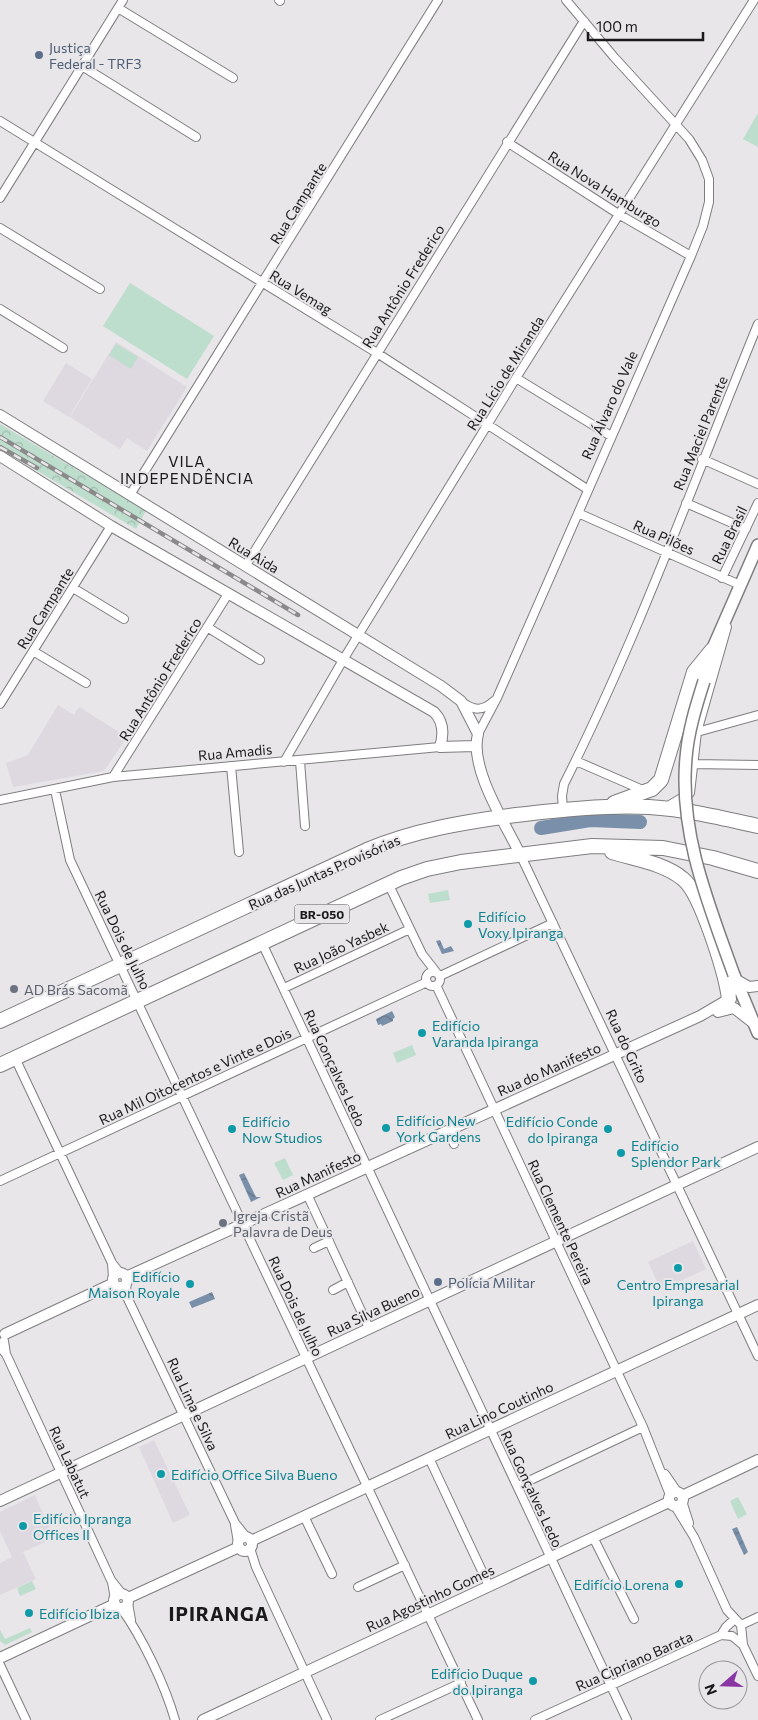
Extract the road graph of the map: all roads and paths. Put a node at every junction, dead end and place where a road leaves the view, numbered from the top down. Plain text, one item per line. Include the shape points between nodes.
1 (123, 0) edge
2 (438, 0) edge
3 (566, 0) edge
4 (754, 0) edge
5 (118, 8) junction
6 (584, 21) junction
7 (82, 66) junction
8 (233, 78) dead end
9 (0, 121) edge
10 (677, 126) junction
11 (196, 137) dead end
12 (35, 142) junction
13 (507, 142) junction
14 (0, 198) edge
15 (620, 214) junction
16 (0, 228) edge
17 (691, 256) junction
18 (263, 283) junction
19 (100, 289) dead end
20 (0, 309) edge
21 (758, 324) edge
22 (63, 348) dead end
23 (377, 353) junction
24 (516, 378) junction
25 (0, 416) edge
26 (486, 426) junction
27 (611, 436) junction
28 (0, 456) edge
29 (702, 459) junction
30 (758, 484) edge
31 (587, 489) junction
32 (130, 495) junction
33 (686, 503) junction
34 (758, 504) edge
35 (578, 513) junction
36 (111, 526) junction
37 (746, 529) junction
38 (758, 545) edge
39 (667, 552) junction
40 (246, 565) junction
41 (722, 578) junction
42 (740, 585) junction
43 (73, 588) junction
44 (228, 594) junction
45 (729, 610) junction
46 (124, 619) dead end
47 (207, 627) junction
48 (358, 636) junction
49 (712, 650) junction
50 (33, 651) junction
51 (260, 660) dead end
52 (343, 660) junction
53 (86, 683) dead end
54 (497, 698) junction
55 (461, 701) junction
56 (0, 704) edge
57 (758, 715) edge
58 (696, 732) junction
59 (478, 734) junction
60 (475, 746) junction
61 (440, 747) junction
62 (300, 761) junction
63 (576, 761) junction
64 (284, 762) junction
65 (693, 764) junction
66 (758, 765) edge
67 (231, 766) junction
68 (113, 777) junction
69 (55, 790) junction
70 (647, 792) junction
71 (0, 800) edge
72 (601, 807) junction
73 (659, 808) junction
74 (563, 809) junction
75 (505, 823) junction
76 (305, 826) dead end
77 (758, 826) edge
78 (592, 846) junction
79 (518, 850) junction
80 (239, 852) dead end
81 (758, 871) edge
82 (388, 884) junction
83 (553, 923) junction
84 (410, 929) junction
85 (262, 943) junction
86 (422, 954) junction
87 (123, 969) junction
88 (438, 974) junction
89 (734, 977) junction
90 (427, 979) junction
91 (436, 985) junction
92 (758, 986) edge
93 (284, 988) junction
94 (136, 996) junction
95 (729, 998) junction
96 (700, 1016) junction
97 (0, 1021) edge
98 (756, 1028) edge
99 (306, 1038) junction
100 (616, 1054) junction
101 (15, 1058) junction
102 (0, 1064) edge
103 (183, 1096) junction
104 (493, 1109) junction
105 (448, 1130) junction
106 (454, 1144) dead end
107 (758, 1147) edge
108 (60, 1154) junction
109 (367, 1166) junction
110 (0, 1181) edge
111 (677, 1185) junction
112 (307, 1194) junction
113 (243, 1224) junction
114 (328, 1241) junction
115 (556, 1241) junction
116 (314, 1248) dead end
117 (120, 1280) junction
118 (348, 1282) junction
119 (333, 1290) dead end
120 (430, 1300) junction
121 (758, 1305) edge
122 (738, 1314) junction
123 (370, 1328) junction
124 (2, 1339) edge
125 (758, 1356) edge
126 (306, 1358) junction
127 (616, 1371) junction
128 (184, 1414) junction
129 (642, 1427) junction
130 (490, 1429) junction
131 (430, 1458) junction
132 (758, 1460) edge
133 (60, 1472) junction
134 (367, 1486) junction
135 (518, 1486) junction
136 (676, 1499) junction
137 (0, 1500) edge
138 (304, 1516) junction
139 (593, 1537) junction
140 (245, 1544) junction
141 (551, 1557) junction
142 (405, 1565) junction
143 (332, 1574) dead end
144 (489, 1586) junction
145 (358, 1587) dead end
146 (121, 1601) junction
147 (429, 1614) junction
148 (758, 1617) edge
149 (634, 1619) dead end
150 (732, 1621) junction
151 (742, 1625) junction
152 (721, 1635) junction
153 (744, 1645) junction
154 (0, 1658) edge
155 (0, 1665) edge
156 (304, 1672) junction
157 (758, 1676) edge
158 (461, 1683) junction
159 (611, 1685) junction
160 (170, 1705) junction
161 (26, 1720) edge
162 (175, 1720) edge
163 (182, 1720) edge
164 (203, 1720) edge
165 (327, 1720) edge
166 (380, 1720) edge
167 (478, 1720) edge
168 (534, 1720) edge
169 (627, 1720) edge

1 - 5 street
2 - 18 street, Rua Campante
3 - 6 street, Rua Álvaro do Vale
4 - 10 street, Rua Lício de Miranda
5 - 7 street
5 - 8 street
6 - 10 street, Rua Álvaro do Vale
6 - 13 street, Rua Antônio Frederico
7 - 11 street
7 - 12 street
9 - 12 street, Rua Vemag
10 - 15 street, Rua Lício de Miranda
10 - 17 street, Rua Álvaro do Vale via 696,150 709,178 704,226
12 - 14 street
12 - 18 street, Rua Vemag
13 - 15 street, Rua Nova Hamburgo
13 - 23 street, Rua Antônio Frederico
15 - 17 street, Rua Nova Hamburgo
15 - 24 street, Rua Lício de Miranda
16 - 19 street
17 - 27 street, Rua Álvaro do Vale
18 - 23 street, Rua Vemag
18 - 32 street, Rua Campante
20 - 22 street
21 - 29 street, Rua Maciel Parente
23 - 26 street, Rua Vemag
23 - 40 street, Rua Antônio Frederico
24 - 26 street, Rua Lício de Miranda
24 - 27 street
25 - 32 street, Rua Aida
26 - 31 street, Rua Vemag
26 - 48 street, Rua Lício de Miranda
27 - 31 street, Rua Álvaro do Vale
28 - 36 street
29 - 30 street
29 - 33 street, Rua Maciel Parente
31 - 35 street, Rua Álvaro do Vale
32 - 40 street, Rua Aida
33 - 37 street
33 - 39 street, Rua Maciel Parente
34 - 37 street, Rua Brasil
35 - 39 street, Rua Pilões
35 - 54 street, Rua Álvaro do Vale
36 - 43 street, Rua Campante
36 - 44 street
37 - 41 street, Rua Brasil
38 - 42 main road
39 - 41 street, Rua Pilões
39 - 63 street, Rua Maciel Parente
40 - 48 street, Rua Aida
41 - 42 street, Rua Pilões
42 - 45 main road
43 - 46 street
43 - 50 street, Rua Campante
44 - 47 street, Rua Antônio Frederico
44 - 52 street
45 - 49 main road
45 - 58 street
47 - 51 street
47 - 68 street, Rua Antônio Frederico
48 - 52 street, Rua Lício de Miranda
48 - 55 street, Rua Aida
49 - 70 highway via 694,672 661,780
49 - 89 main road, bridge via 689,732 685,797 695,863
50 - 53 street
50 - 56 street, Rua Campante
52 - 61 street via 434,712 441,720
52 - 64 street, Rua Lício de Miranda
54 - 55 street via 480,709 471,708
54 - 59 street, Rua Álvaro do Vale
55 - 59 street, Rua Aida
57 - 58 street
58 - 65 street
59 - 60 street, Rua Álvaro do Vale
60 - 61 street, Rua Amadis
60 - 75 street, Rua do Grito via 484,778
61 - 62 street, Rua Amadis
62 - 64 street, Rua Amadis
62 - 76 street
63 - 70 street
63 - 74 street, Rua Maciel Parente via 562,790
64 - 67 street, Rua Amadis
65 - 66 street
65 - 73 street via 690,792 679,801
67 - 68 street, Rua Amadis
67 - 80 street
68 - 69 street, Rua Amadis
69 - 71 street, Rua Amadis
69 - 87 street, Rua Dois de Julho via 70,860
70 - 72 highway
72 - 73 highway, Rua das Juntas Provisórias / BR-050
72 - 74 highway, Rua das Juntas Provisórias / BR-050
73 - 77 highway, Rua das Juntas Provisórias / BR-050
74 - 75 highway, Rua das Juntas Provisórias / BR-050
75 - 79 street, Rua do Grito
75 - 87 highway, Rua das Juntas Provisórias / BR-050 via 432,828 392,840
78 - 79 highway, BR-050
78 - 81 highway, BR-050 via 663,848
78 - 95 highway via 649,863 674,873 687,883 696,898 723,970
79 - 82 highway, BR-050 via 442,865
79 - 83 street, Rua do Grito
82 - 84 street
82 - 85 highway, BR-050
83 - 88 street
83 - 100 street, Rua do Grito
84 - 86 street
84 - 93 street, Rua João Yasbek
85 - 93 street, Rua Gonçalves Ledo
85 - 94 highway, BR-050
86 - 88 street
86 - 90 street
87 - 94 street, Rua Dois de Julho
87 - 97 highway, Rua das Juntas Provisórias / BR-050
88 - 90 street via 430,972
88 - 91 street via 439,983
89 - 92 street via 749,987
89 - 95 street
89 - 98 main road
90 - 91 street via 431,985
90 - 99 street, Rua Mil Oitocentos e Vinte e Dois
91 - 104 street, Rua Clemente Pereira
93 - 99 street, Rua Gonçalves Ledo
94 - 101 highway, BR-050
94 - 103 street, Rua Dois de Julho
95 - 96 street
96 - 98 street via 734,1008
96 - 100 street
99 - 103 street, Rua Mil Oitocentos e Vinte e Dois
99 - 109 street, Rua Gonçalves Ledo
100 - 104 street, Rua do Manifesto
100 - 111 street, Rua do Grito
101 - 102 highway, BR-050
101 - 108 street, Rua Lima e Silva
103 - 108 street, Rua Mil Oitocentos e Vinte e Dois
103 - 113 street, Rua Dois de Julho
104 - 105 street, Rua Manifesto
104 - 115 street, Rua Clemente Pereira
105 - 106 street
105 - 109 street, Rua Manifesto
107 - 111 street, Rua Silva Bueno
108 - 110 street, Rua Mil Oitocentos e Vinte e Dois
108 - 117 street, Rua Lima e Silva
109 - 112 street, Rua Manifesto
109 - 120 street, Rua Gonçalves Ledo
111 - 115 street, Rua Silva Bueno
111 - 122 street, Rua do Grito
112 - 113 street, Rua Manifesto
112 - 114 street
113 - 117 street, Rua Manifesto
113 - 126 street, Rua Dois de Julho
114 - 116 street
114 - 118 street
115 - 120 street, Rua Silva Bueno
115 - 127 street, Rua Clemente Pereira
117 - 124 street, Rua Manifesto
117 - 128 street, Rua Lima e Silva
118 - 119 street
118 - 123 street
120 - 123 street, Rua Silva Bueno
120 - 130 street, Rua Gonçalves Ledo
121 - 122 street, Rua Lino Coutinho
122 - 125 street, Rua do Grito
122 - 127 street, Rua Lino Coutinho
123 - 126 street, Rua Silva Bueno
124 - 133 street, Rua Labatut
126 - 128 street, Rua Silva Bueno
126 - 134 street, Rua Dois de Julho
127 - 129 street, Rua Clemente Pereira
127 - 130 street, Rua Lino Coutinho
128 - 133 street, Rua Silva Bueno
128 - 140 street, Rua Lima e Silva
129 - 135 street
129 - 136 street, Rua Clemente Pereira
130 - 131 street, Rua Lino Coutinho
130 - 135 street, Rua Gonçalves Ledo
131 - 134 street, Rua Lino Coutinho
131 - 144 street
132 - 136 street, Rua Agostinho Gomes
133 - 137 street, Rua Silva Bueno
133 - 146 street, Rua Labatut
134 - 138 street, Rua Lino Coutinho
134 - 142 street, Rua Dois de Julho
135 - 141 street, Rua Gonçalves Ledo
136 - 139 street, Rua Agostinho Gomes
136 - 150 street, Rua Clemente Pereira
138 - 140 street, Rua Lino Coutinho
138 - 143 street
139 - 141 street, Rua Agostinho Gomes
139 - 149 street
140 - 146 street, Rua Lino Coutinho
140 - 156 street, Rua Lima e Silva
141 - 144 street, Rua Agostinho Gomes
141 - 159 street, Rua Gonçalves Ledo
142 - 145 street
142 - 147 street, Rua Dois de Julho
144 - 147 street, Rua Agostinho Gomes
146 - 154 street, Rua Lino Coutinho
146 - 160 street, Rua Labatut
147 - 156 street, Rua Agostinho Gomes
147 - 158 street, Rua Dois de Julho
148 - 151 street
150 - 151 street, Rua Clemente Pereira
150 - 152 street
151 - 153 street
152 - 153 street via 732,1636
152 - 159 street, Rua Cipriano Barata
153 - 157 street
155 - 161 street
156 - 164 street, Rua Agostinho Gomes
156 - 165 street, Rua Lima e Silva
158 - 166 street
158 - 167 street, Rua Dois de Julho
159 - 168 street, Rua Cipriano Barata
159 - 169 street, Rua Gonçalves Ledo
160 - 162 street, Rua Labatut
160 - 163 street, Rua Labatut

